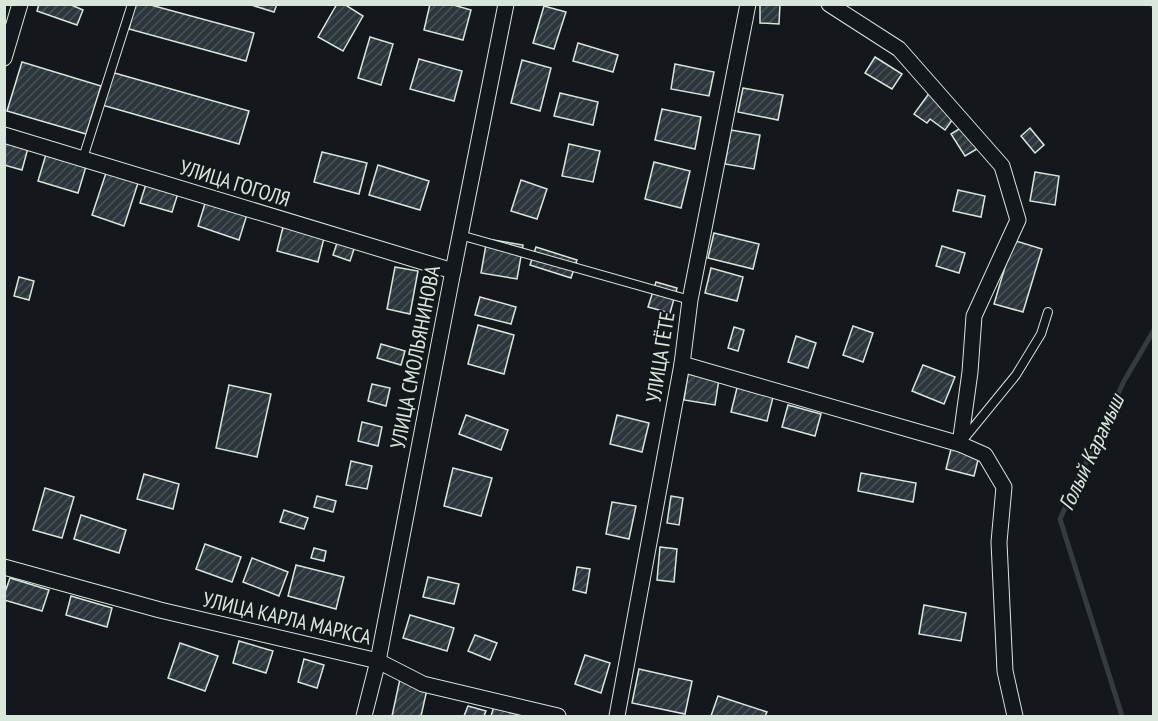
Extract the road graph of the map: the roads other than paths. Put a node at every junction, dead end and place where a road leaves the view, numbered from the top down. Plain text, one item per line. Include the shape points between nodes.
1 (20, 4) edge
2 (132, 4) edge
3 (506, 4) edge
4 (748, 4) edge
5 (829, 4) edge
6 (4, 58) edge
7 (4, 135) edge
8 (83, 158) junction
9 (460, 235) junction
10 (453, 270) junction
11 (690, 300) junction
12 (1048, 312) dead end
13 (682, 364) junction
14 (960, 444) junction
15 (4, 567) edge
16 (378, 661) junction
17 (364, 717) edge
18 (558, 717) edge
19 (617, 717) edge
20 (1015, 717) edge

1 - 6 street
2 - 8 lane
3 - 9 street, УЛИЦА СМОЛЬЯНИНОВА
4 - 11 street, УЛИЦА ГЁТЕ
5 - 14 street via 899,50 1002,166 1018,220 974,316
7 - 8 street, УЛИЦА ГОГОЛЯ
8 - 10 street, УЛИЦА ГОГОЛЯ
9 - 10 street, УЛИЦА СМОЛЬЯНИНОВА
9 - 11 lane
10 - 16 street, УЛИЦА СМОЛЬЯНИНОВА
11 - 13 street, УЛИЦА ГЁТЕ
12 - 14 lane via 1041,334 1016,375
13 - 14 street
13 - 19 street, УЛИЦА ГЁТЕ
14 - 20 street via 985,455 1004,487 999,542 1005,671
15 - 16 street, УЛИЦА КАРЛА МАРКСА via 160,610
16 - 17 street, УЛИЦА СМОЛЬЯНИНОВА
16 - 18 street, УЛИЦА КАРЛА МАРКСА via 423,684

